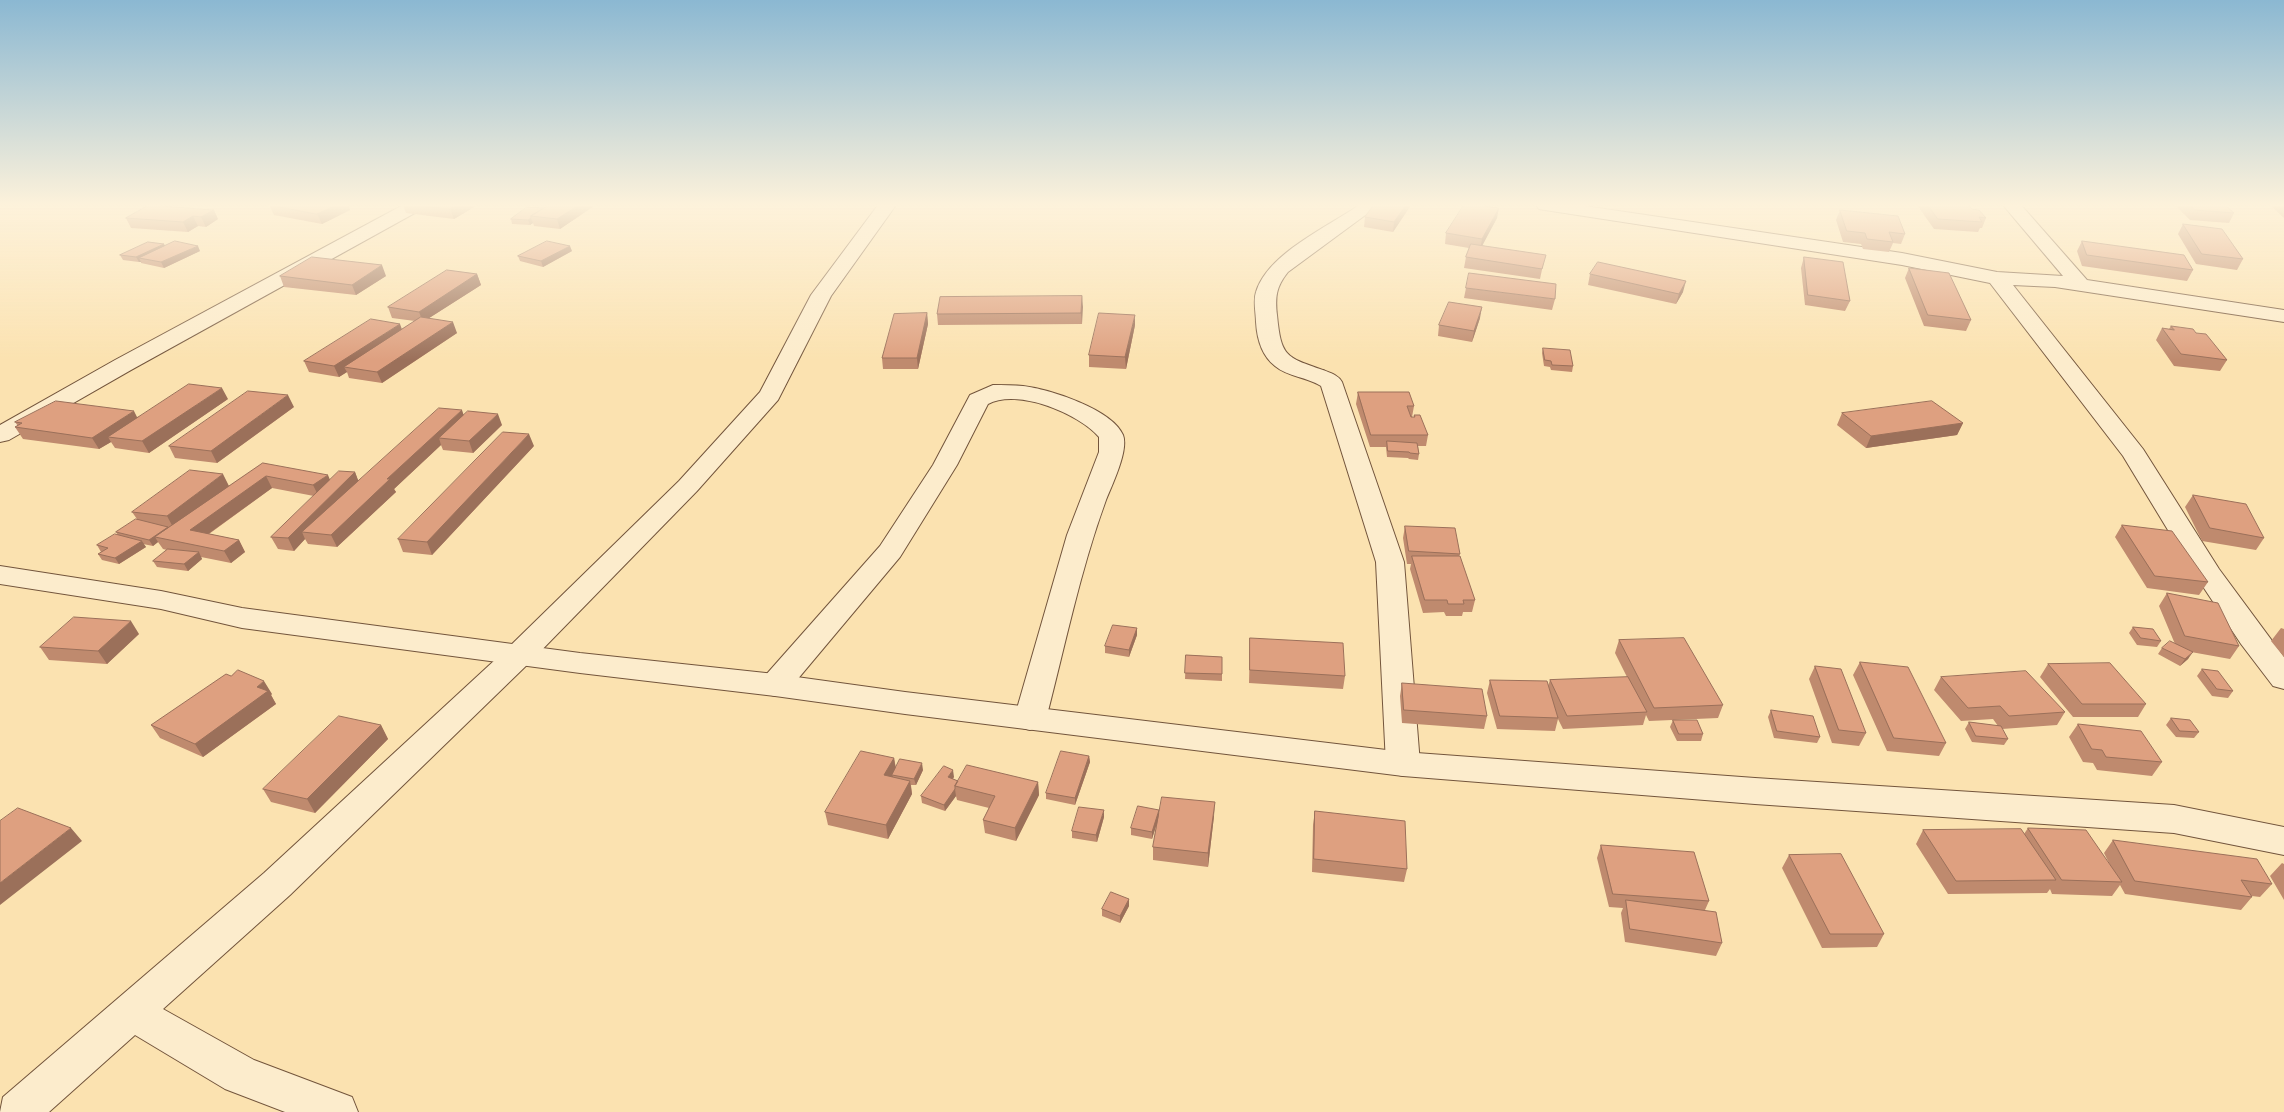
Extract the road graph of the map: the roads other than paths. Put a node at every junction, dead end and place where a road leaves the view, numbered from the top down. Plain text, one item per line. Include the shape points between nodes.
1 (321, 257) edge
2 (849, 257) edge
3 (1296, 257) edge
4 (1888, 257) edge
5 (2057, 257) edge
6 (1997, 278) junction
7 (2081, 285) junction
8 (2284, 316) edge
9 (0, 436) edge
10 (0, 576) edge
11 (520, 654) junction
12 (2284, 678) edge
13 (774, 685) junction
14 (1030, 719) junction
15 (1403, 764) junction
16 (2284, 841) edge
17 (132, 1012) junction
18 (18, 1112) edge
19 (338, 1112) edge

1 - 9 street
2 - 11 street via 821,295 770,395 688,486
3 - 15 street via 1273,276 1266,292 1267,330 1273,352 1282,362 1331,382 1390,562
4 - 6 street
5 - 7 street
6 - 7 street
6 - 12 street via 2134,454 2208,573
7 - 8 street
10 - 11 street via 161,600 242,618
11 - 13 street
11 - 17 street via 277,884
13 - 14 street
13 - 14 street via 890,551 945,466 978,400 993,392 1024,394 1088,415 1111,436 1111,452 1080,535
14 - 15 street
15 - 16 street via 2174,819
17 - 18 street
17 - 19 street via 240,1075

